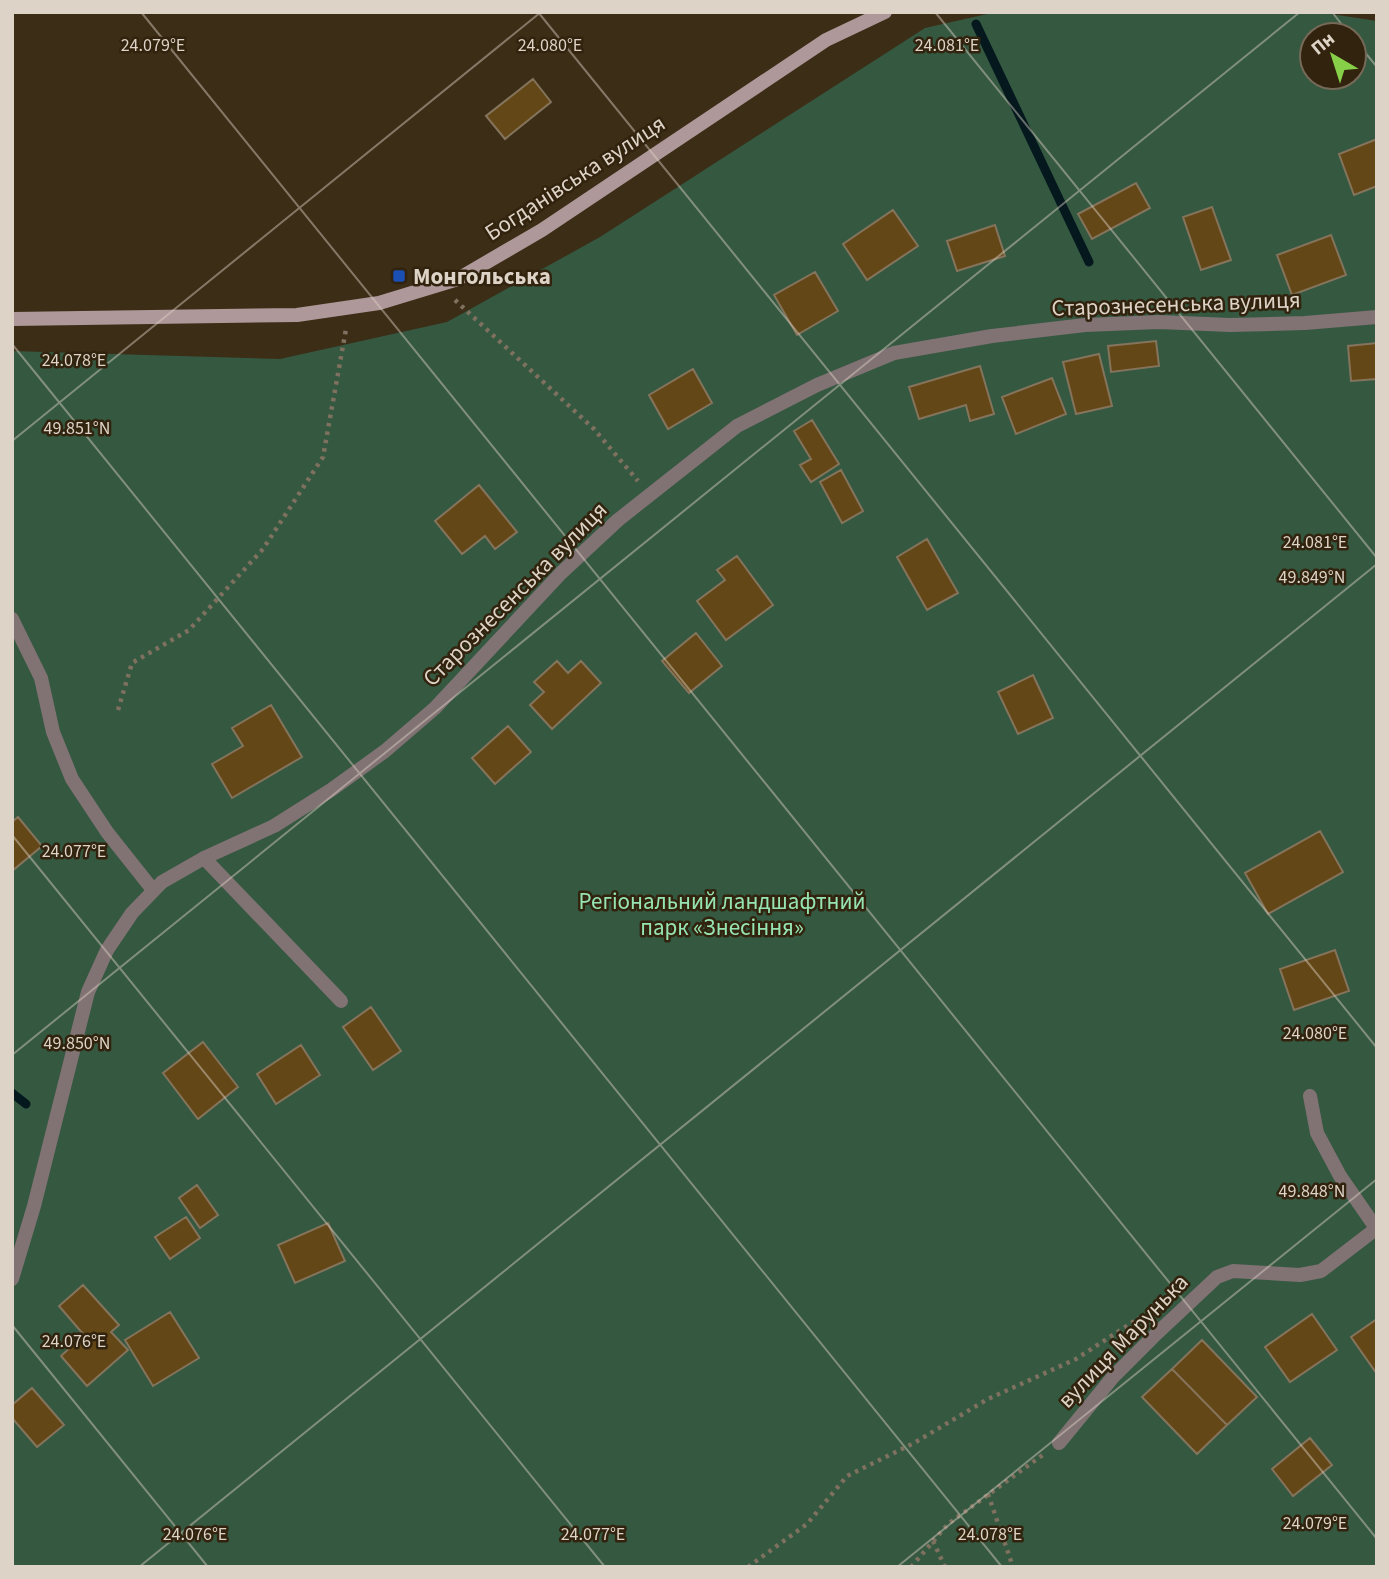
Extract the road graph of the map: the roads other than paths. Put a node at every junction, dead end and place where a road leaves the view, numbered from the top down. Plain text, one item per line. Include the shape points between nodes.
1 (885, 12) edge
2 (1377, 317) edge
3 (12, 319) edge
4 (12, 619) edge
5 (204, 858) junction
6 (153, 890) junction
7 (341, 1001) dead end
8 (1310, 1096) dead end
9 (1377, 1228) edge
10 (12, 1279) edge
11 (1059, 1443) road end

1 - 3 main road, Богданівська вулиця via 826,40 542,230 458,279 379,303 298,315
2 - 5 street, Старознесенська вулиця via 1305,323 1086,325 992,336 894,354 817,385 737,426 618,520 561,573 435,708 385,751 274,826
4 - 6 street via 41,678 53,732 72,779
5 - 6 street, Старознесенська вулиця
5 - 7 street
6 - 10 street, Старознесенська вулиця via 107,950 88,992
8 - 9 street via 1317,1133 1340,1176
9 - 11 street, вулиця Марунька via 1321,1271 1300,1275 1233,1271 1217,1278 1113,1377

